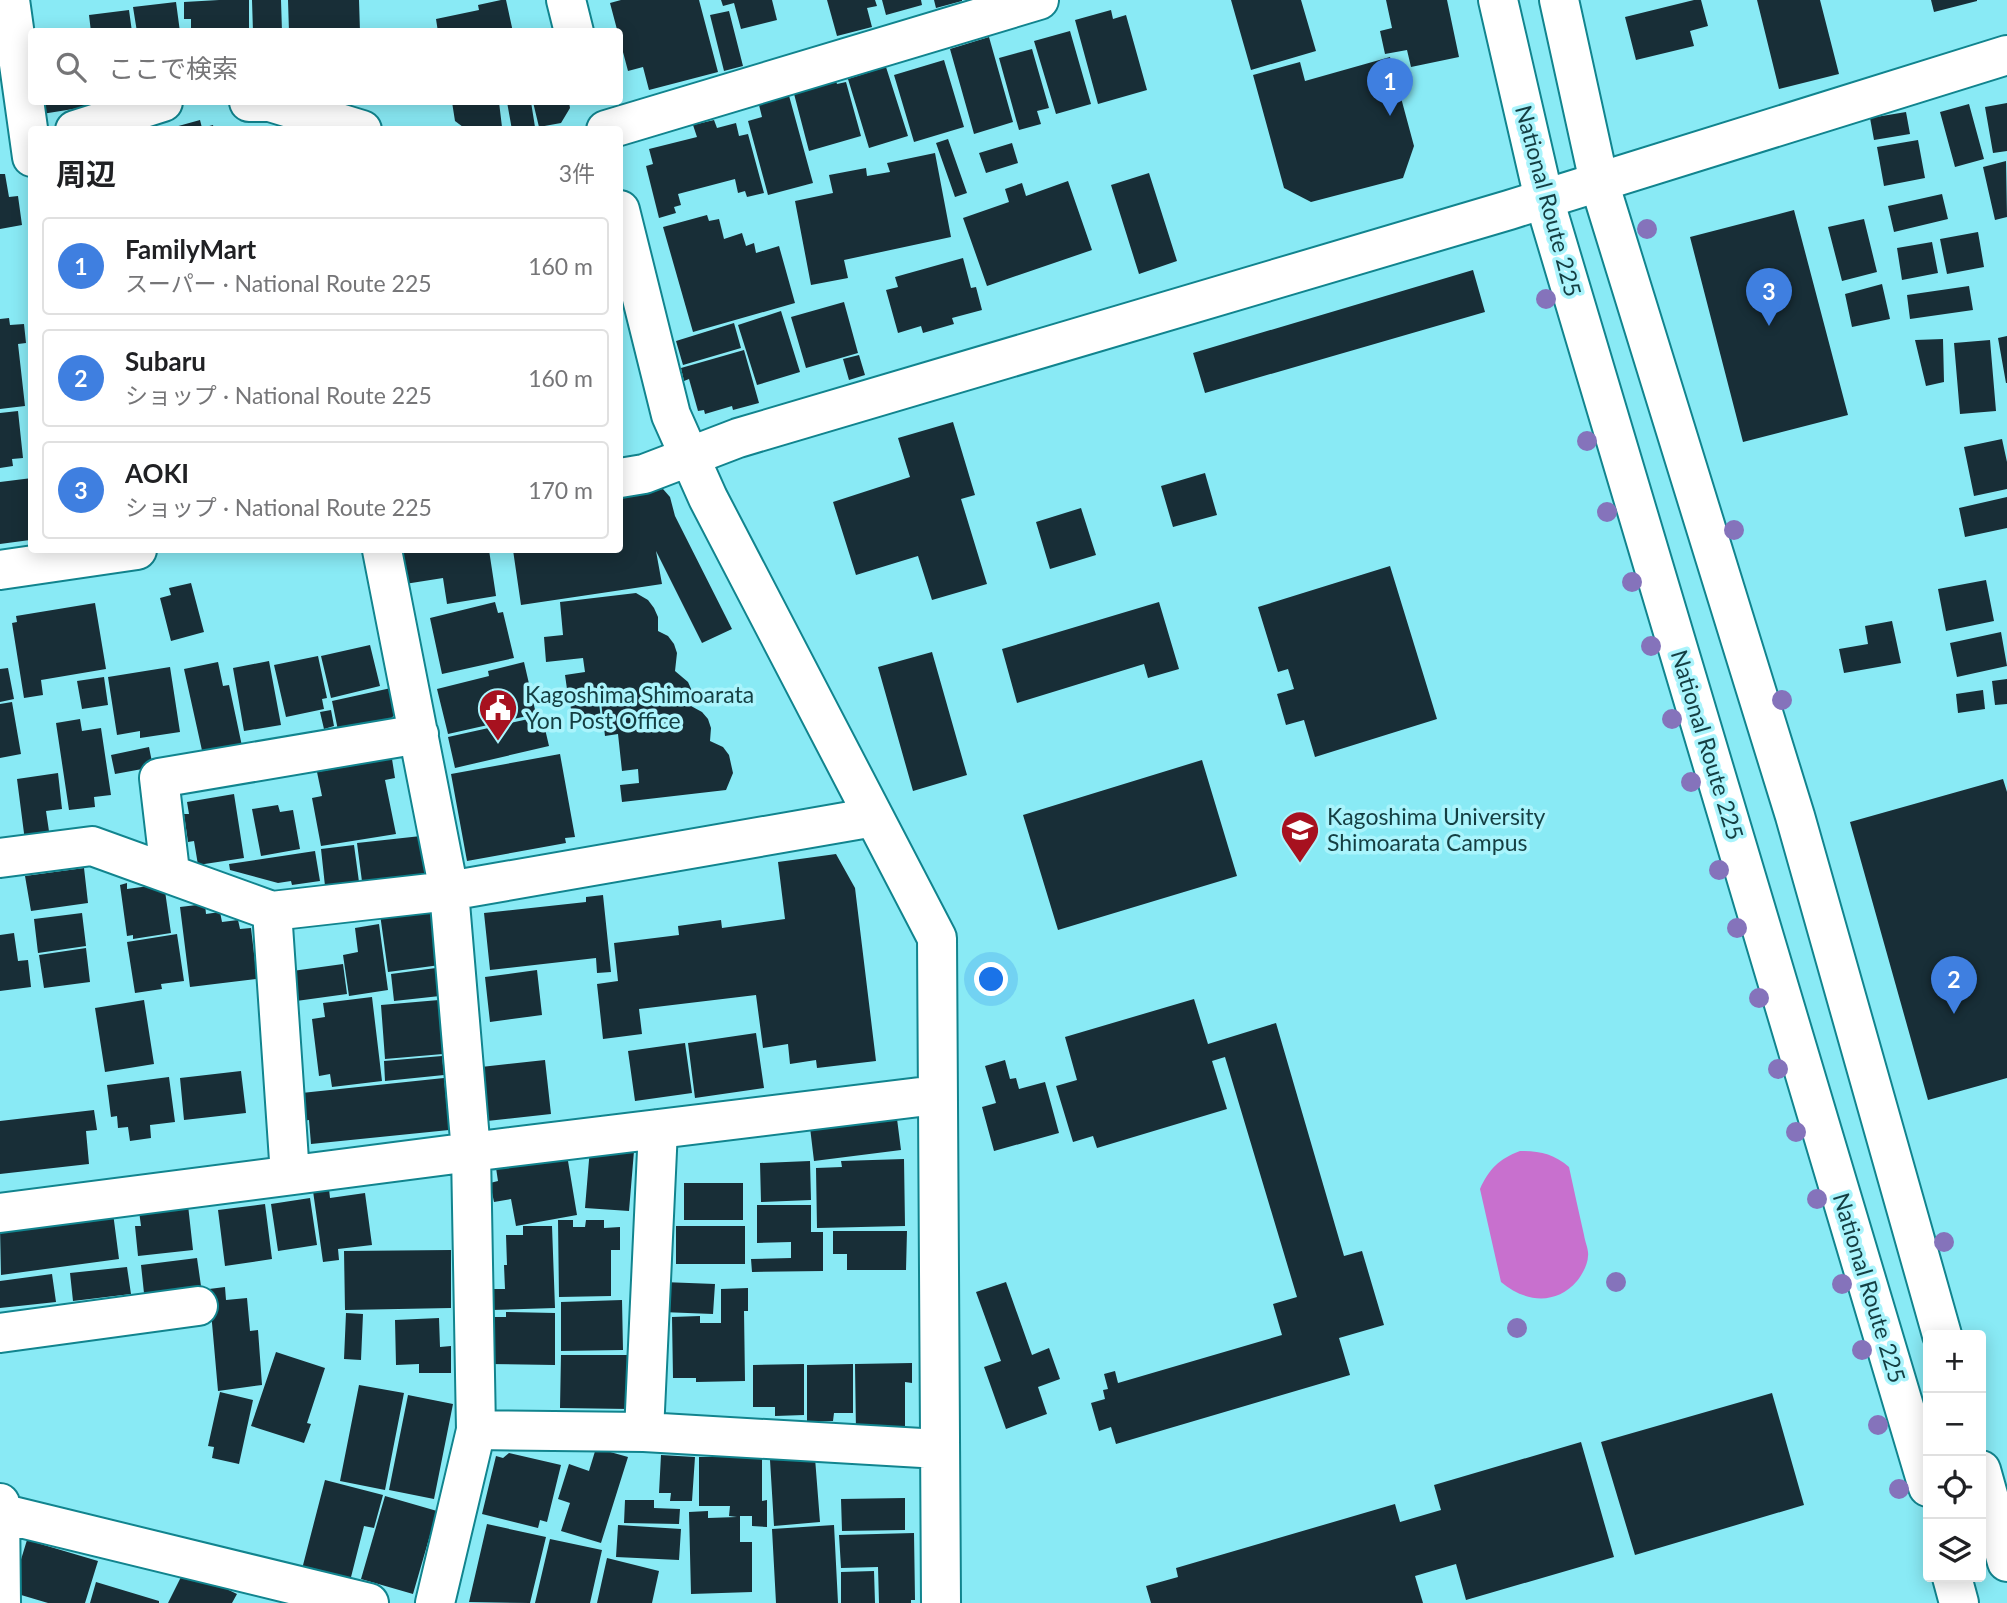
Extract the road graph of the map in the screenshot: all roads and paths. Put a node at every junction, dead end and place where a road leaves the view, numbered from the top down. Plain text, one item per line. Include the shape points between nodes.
1 (10, 0) edge
2 (566, 0) edge
3 (1039, 0) edge
4 (1498, 0) edge
5 (1559, 0) edge
6 (573, 28) edge
7 (2007, 55) edge
8 (154, 105) edge
9 (279, 105) edge
10 (593, 105) edge
11 (88, 126) edge
12 (338, 126) edge
13 (598, 126) edge
14 (619, 126) edge
15 (23, 148) edge
16 (1599, 182) junction
17 (1544, 199) junction
18 (623, 222) edge
19 (690, 457) junction
20 (623, 478) edge
21 (83, 553) edge
22 (383, 553) edge
23 (0, 570) edge
24 (419, 734) junction
25 (874, 817) junction
26 (0, 858) edge
27 (170, 872) junction
28 (449, 891) junction
29 (272, 911) junction
30 (936, 1095) junction
31 (658, 1129) junction
32 (471, 1152) junction
33 (290, 1175) junction
34 (0, 1213) edge
35 (198, 1306) dead end
36 (1941, 1330) edge
37 (0, 1333) edge
38 (476, 1430) junction
39 (644, 1432) junction
40 (939, 1449) junction
41 (1923, 1470) edge
42 (1986, 1488) edge
43 (0, 1510) edge
44 (2007, 1562) edge
45 (1953, 1582) edge
46 (257, 1590) edge
47 (1, 1603) edge
48 (369, 1603) edge
49 (435, 1603) edge
50 (941, 1603) edge
51 (1959, 1603) edge

1 - 15 main road
2 - 6 main road
3 - 14 main road
4 - 17 main road, National Route 225
5 - 16 main road
7 - 16 main road
8 - 11 main road
9 - 12 main road
10 - 13 main road
16 - 17 main road
16 - 36 main road via 1795,816
17 - 19 main road via 738,438
17 - 41 main road, National Route 225
18 - 19 main road via 671,415
19 - 20 main road
19 - 25 main road
21 - 23 main road
22 - 24 main road
24 - 27 main road via 159,778
24 - 28 main road
25 - 28 main road
25 - 30 main road via 937,939
26 - 27 main road via 92,846
27 - 29 main road
28 - 29 main road
28 - 32 main road
29 - 33 main road
30 - 31 main road
30 - 40 main road
31 - 32 main road
31 - 39 main road
32 - 33 main road
32 - 38 main road
33 - 34 main road
35 - 37 main road
38 - 39 main road
38 - 49 main road
39 - 40 main road
40 - 50 main road
42 - 44 main road
43 - 46 main road
43 - 47 main road
45 - 51 main road
46 - 48 main road

